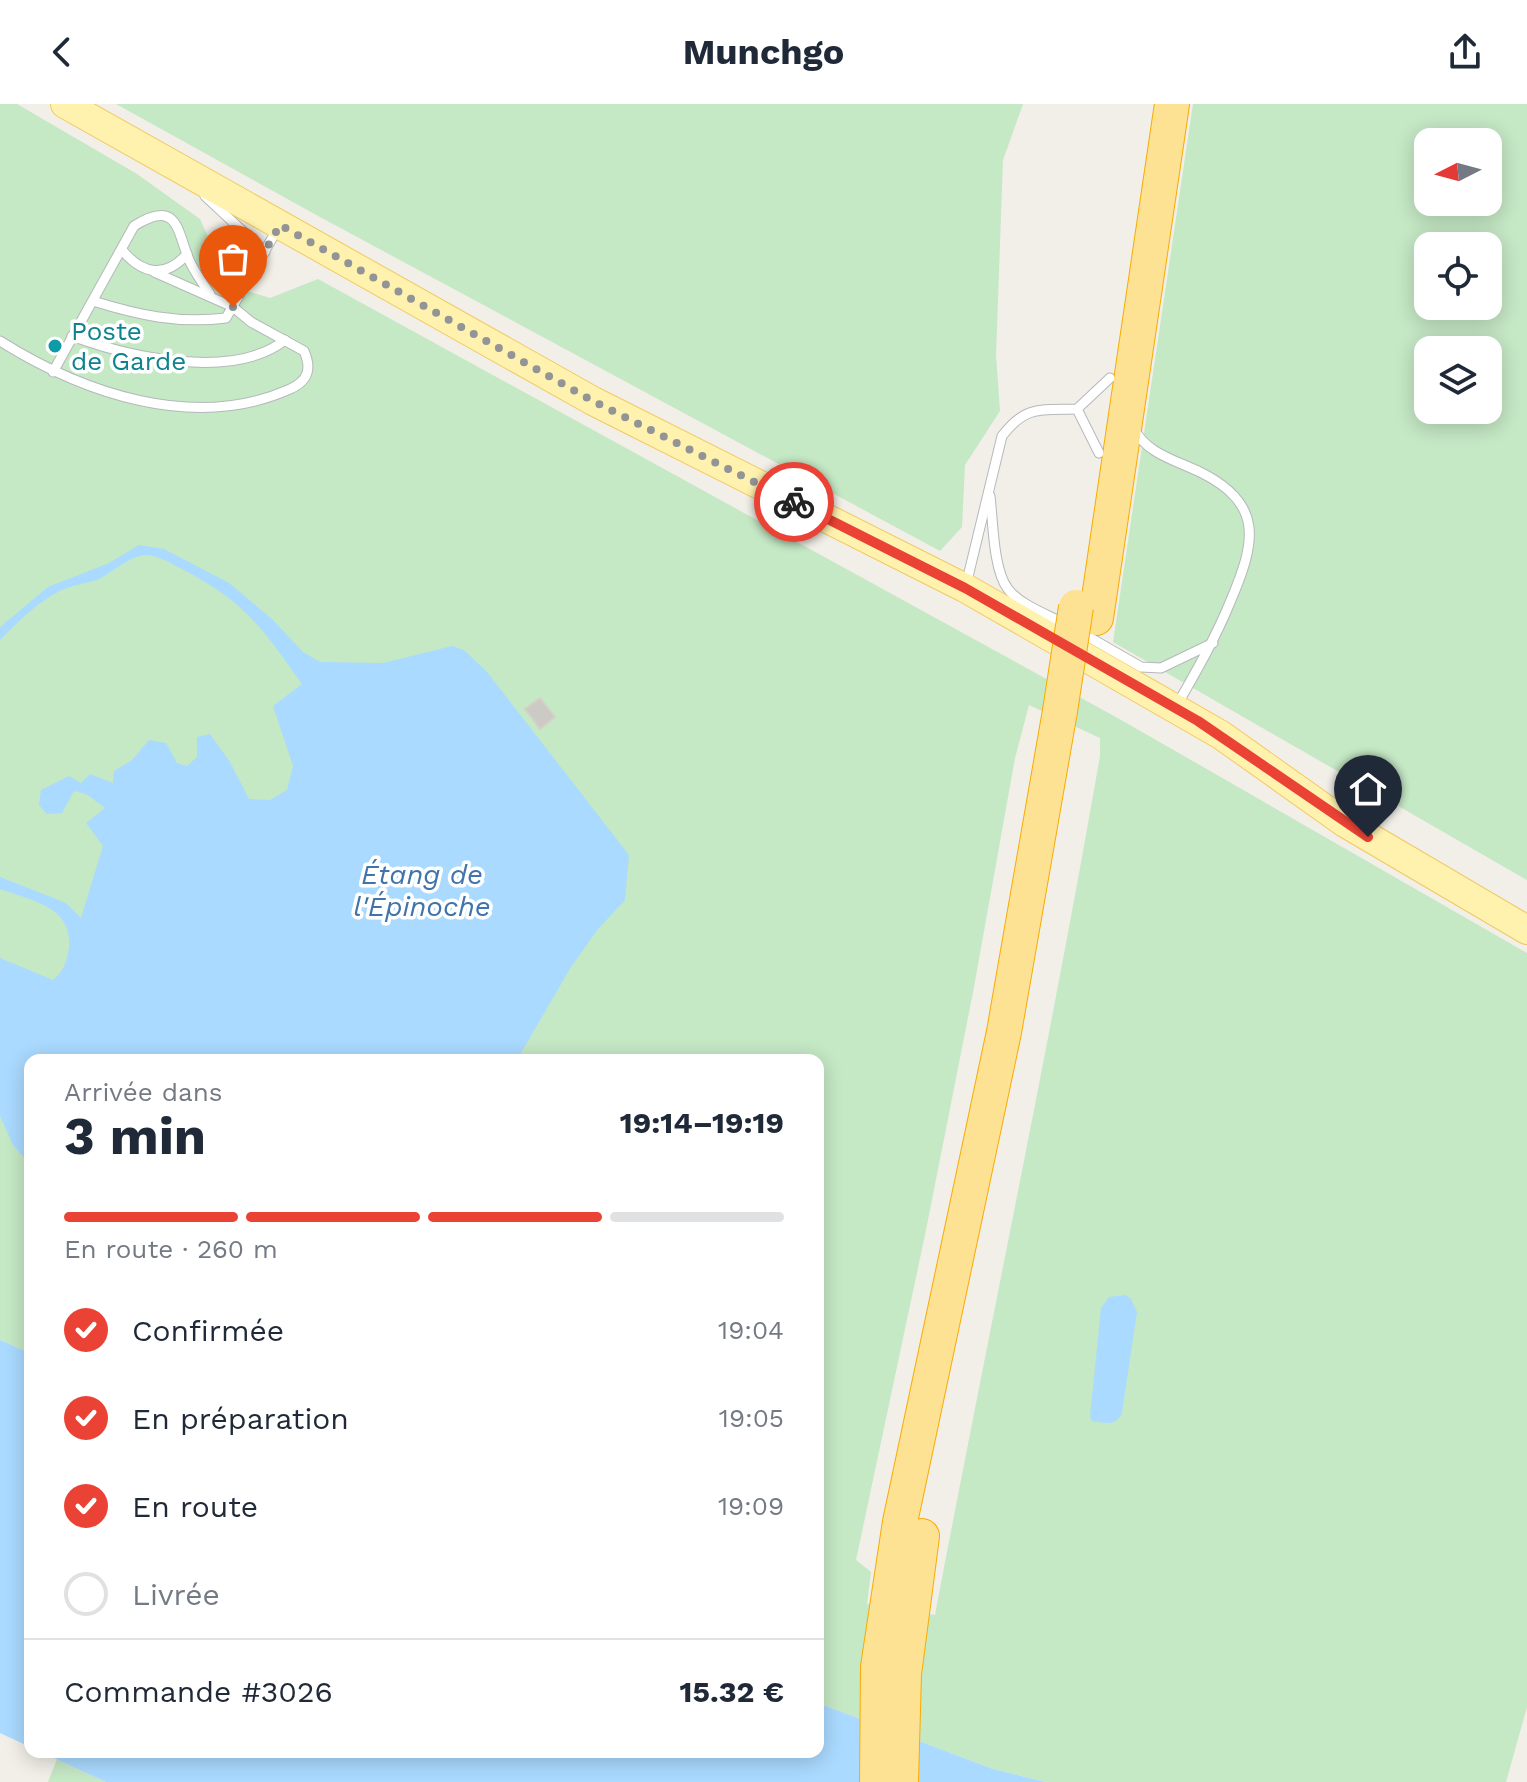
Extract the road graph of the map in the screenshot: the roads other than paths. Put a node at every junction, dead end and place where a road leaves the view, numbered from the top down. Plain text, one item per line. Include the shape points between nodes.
1 (65, 104) edge
2 (1150, 104) edge
3 (1172, 104) edge
4 (166, 162) junction
5 (280, 225) junction
6 (122, 250) junction
7 (265, 252) junction
8 (187, 254) junction
9 (154, 272) junction
10 (213, 297) junction
11 (93, 301) junction
12 (233, 307) junction
13 (72, 336) junction
14 (285, 340) junction
15 (0, 341) edge
16 (53, 372) junction
17 (1110, 378) junction
18 (1077, 409) junction
19 (1126, 411) junction
20 (1141, 444) junction
21 (1108, 461) junction
22 (990, 496) junction
23 (965, 588) junction
24 (1213, 643) junction
25 (1175, 708) junction
26 (1527, 930) edge
27 (898, 1610) junction
28 (877, 1782) edge
29 (901, 1782) edge

1 - 4 main road
2 - 17 highway
3 - 19 highway
4 - 5 main road
4 - 7 lane
5 - 7 lane
5 - 23 main road via 593,401
6 - 8 lane via 134,226 159,216 180,228
6 - 9 lane
6 - 11 lane
7 - 12 lane
8 - 9 lane via 178,265
8 - 10 lane
9 - 10 lane
10 - 12 lane
11 - 12 lane via 148,317 197,322 226,318
11 - 13 lane
12 - 14 lane
13 - 14 lane via 134,355 190,363 253,356
13 - 16 lane
14 - 16 lane via 304,351 308,375 283,392 254,401 159,404
15 - 16 lane
17 - 18 lane
17 - 21 highway
18 - 21 lane
18 - 22 lane via 1029,410 1014,421 1000,445
19 - 20 lane
19 - 21 highway
20 - 21 lane
20 - 24 lane via 1223,483 1244,508 1248,559
21 - 27 highway via 1025,1033
22 - 23 lane
22 - 24 lane via 1000,573 1016,597 1141,667 1161,668
23 - 25 main road
24 - 25 lane
25 - 26 main road via 1271,768 1345,823
27 - 28 highway via 878,1667
27 - 29 highway via 904,1674

